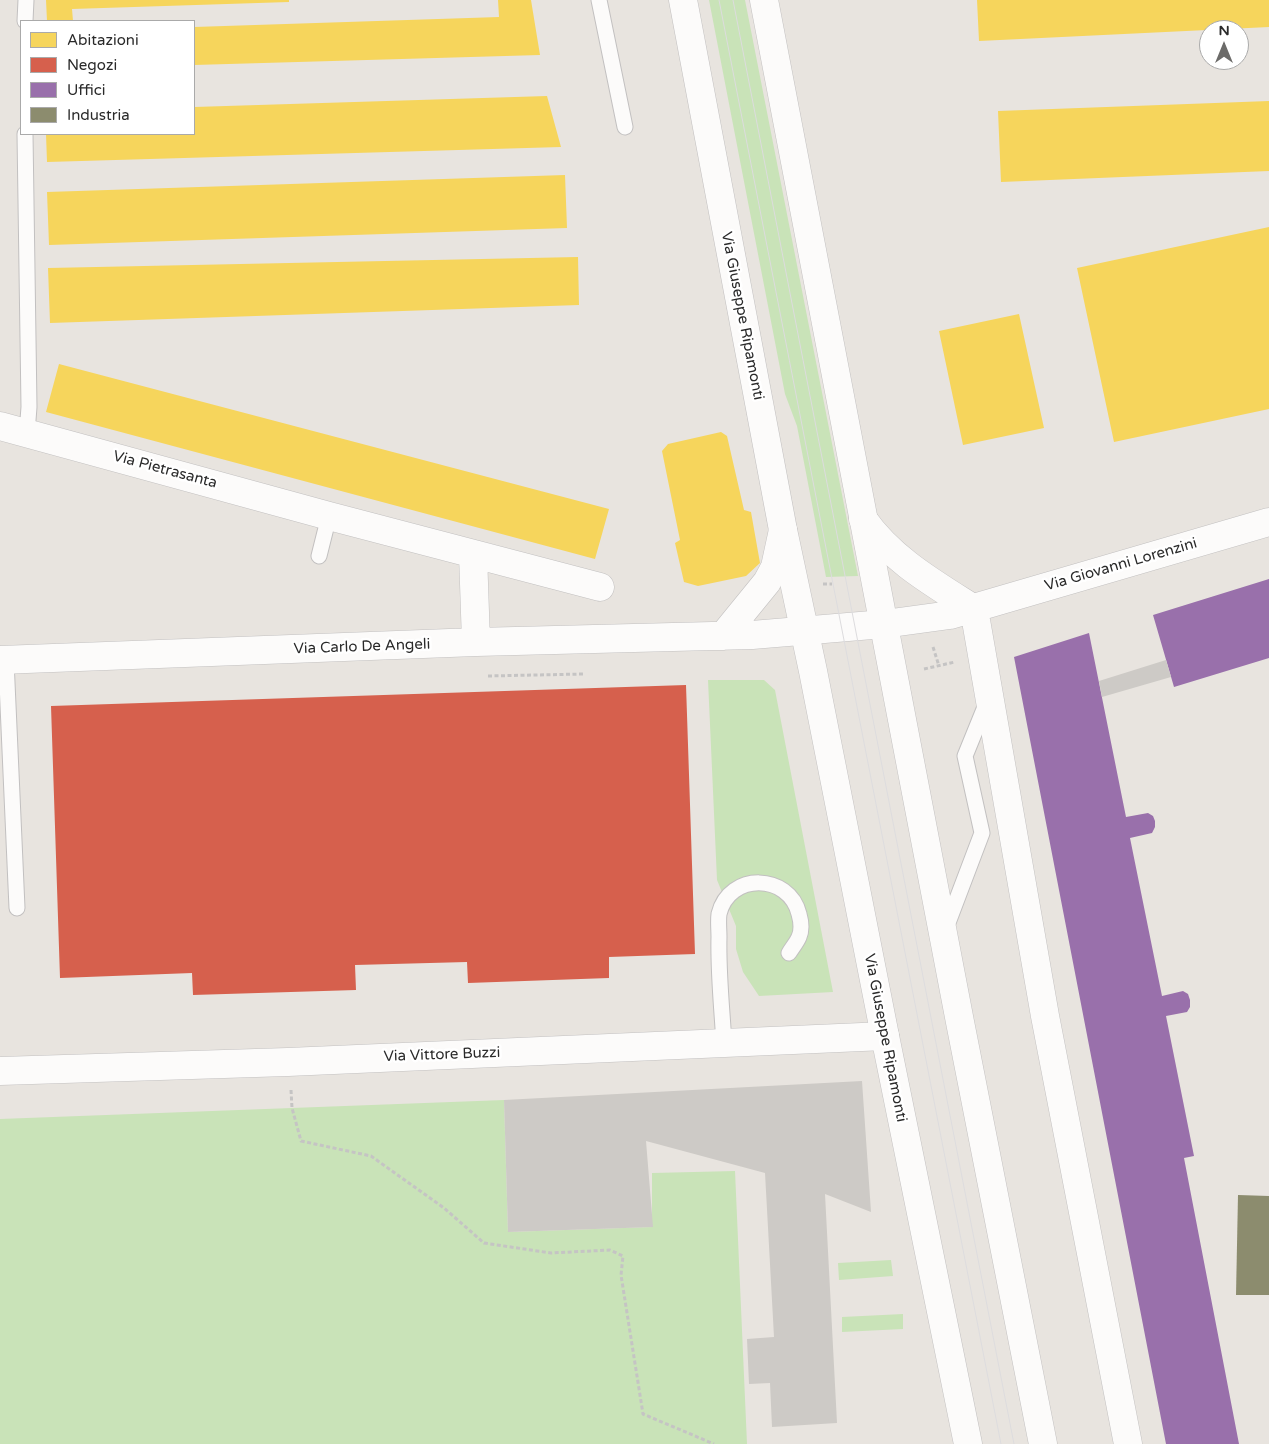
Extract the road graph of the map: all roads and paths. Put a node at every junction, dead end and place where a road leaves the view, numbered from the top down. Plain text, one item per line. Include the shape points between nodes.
1 (26, 0) edge
2 (599, 0) edge
3 (683, 0) edge
4 (764, 0) edge
5 (25, 20) edge
6 (625, 127) dead end
7 (25, 135) edge
8 (0, 426) edge
9 (26, 433) junction
10 (329, 516) junction
11 (863, 519) junction
12 (1269, 522) edge
13 (783, 530) junction
14 (473, 554) junction
15 (319, 556) dead end
16 (600, 587) dead end
17 (974, 609) junction
18 (884, 624) junction
19 (805, 632) junction
20 (723, 636) junction
21 (476, 642) junction
22 (932, 644) dead end
23 (3, 660) edge
24 (961, 660) dead end
25 (939, 666) junction
26 (924, 669) dead end
27 (583, 674) dead end
28 (488, 676) dead end
29 (989, 698) junction
30 (17, 908) dead end
31 (944, 934) junction
32 (789, 953) dead end
33 (885, 1036) junction
34 (724, 1044) junction
35 (288, 1062) junction
36 (0, 1071) edge
37 (714, 1444) edge
38 (968, 1444) edge
39 (1043, 1444) edge
40 (1128, 1444) edge

1 - 5 lane
2 - 6 lane
3 - 13 street, Via Giuseppe Ripamonti
4 - 11 street
7 - 9 lane via 29,407
8 - 9 street, Via Pietrasanta
9 - 10 street, Via Pietrasanta
10 - 14 street, Via Pietrasanta
10 - 15 lane
11 - 17 street via 901,559
11 - 18 street
12 - 17 street, Via Giovanni Lorenzini
13 - 19 street, Via Giuseppe Ripamonti
13 - 20 street via 775,567 767,582
14 - 16 street, Via Pietrasanta
14 - 21 street
17 - 18 street, Via Giovanni Lorenzini
17 - 29 street
18 - 19 street
18 - 31 street
19 - 20 street, Via Carlo De Angeli
19 - 33 street, Via Giuseppe Ripamonti
20 - 21 street, Via Carlo De Angeli
21 - 23 street, Via Carlo De Angeli
22 - 25 path
23 - 30 lane
24 - 25 path
25 - 26 path
27 - 28 path
29 - 31 lane via 965,756 982,833
29 - 40 street via 1045,1016
31 - 39 street
32 - 34 lane via 800,936 801,926 796,903 789,893 762,882 735,890 719,914
33 - 34 street, Via Vittore Buzzi
33 - 38 street, Via Giuseppe Ripamonti
34 - 35 street, Via Vittore Buzzi
35 - 36 street, Via Vittore Buzzi
35 - 37 path via 292,1108 301,1141 371,1156 444,1208 484,1243 551,1253 610,1250 623,1256 621,1275 643,1414

